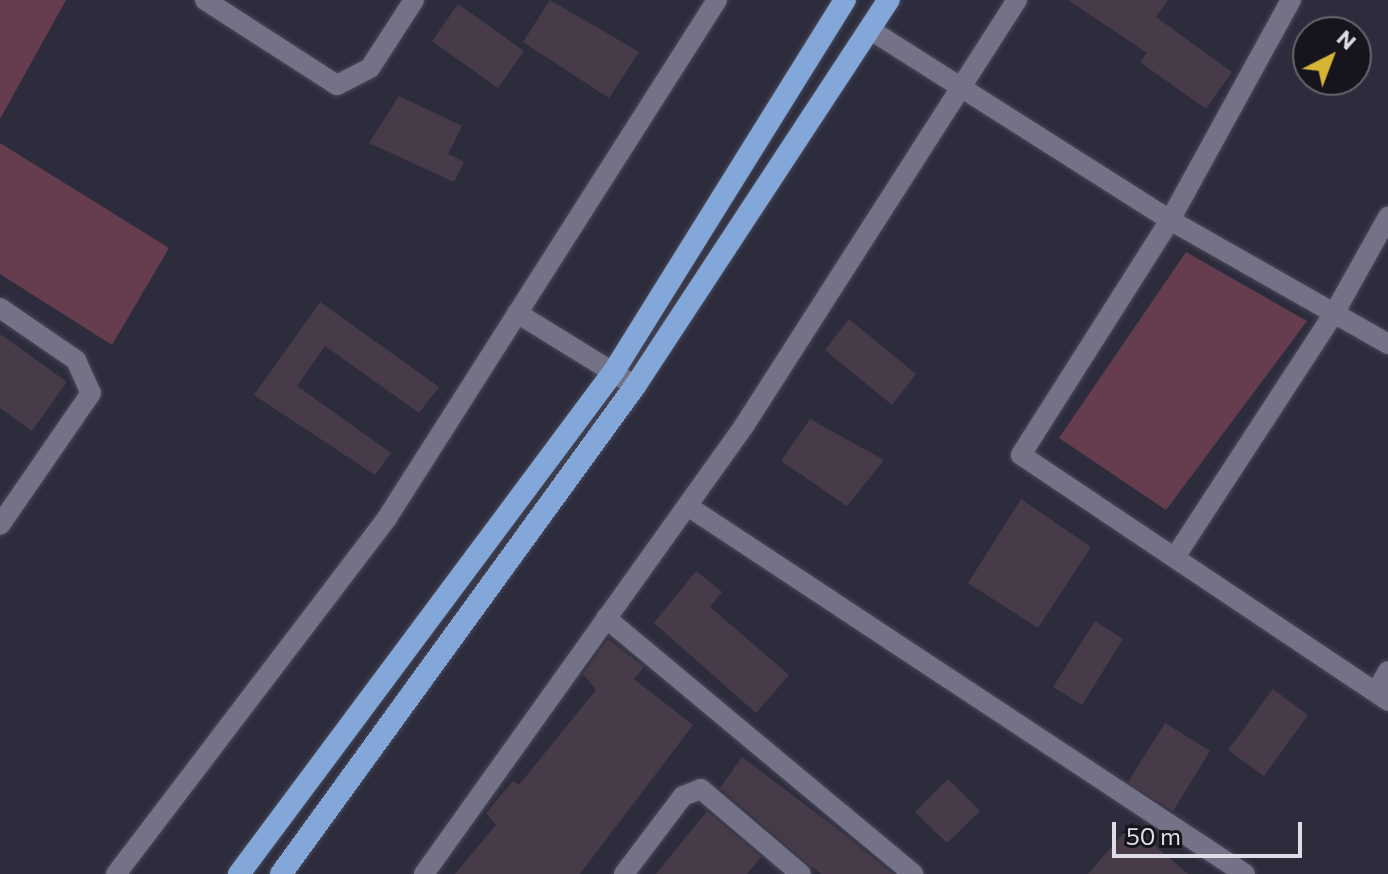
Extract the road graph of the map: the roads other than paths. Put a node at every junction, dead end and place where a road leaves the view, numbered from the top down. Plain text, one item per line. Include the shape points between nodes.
1 (205, 0) edge
2 (414, 0) edge
3 (717, 0) edge
4 (845, 0) edge
5 (889, 0) edge
6 (1017, 0) edge
7 (1291, 0) edge
8 (869, 29) junction
9 (966, 88) junction
10 (1388, 217) edge
11 (1170, 220) junction
12 (0, 308) edge
13 (1336, 310) junction
14 (517, 313) junction
15 (1388, 344) edge
16 (614, 371) junction
17 (635, 386) junction
18 (689, 507) junction
19 (0, 525) edge
20 (1177, 554) junction
21 (606, 618) junction
22 (1388, 671) edge
23 (1382, 696) edge
24 (116, 874) edge
25 (239, 874) edge
26 (281, 874) edge
27 (424, 874) edge
28 (624, 874) edge
29 (801, 874) edge
30 (913, 874) edge
31 (1245, 874) edge

1 - 2 street via 337,85 370,68
3 - 14 street
4 - 16 highway
5 - 8 highway
6 - 9 street
7 - 11 street
8 - 9 street
8 - 17 highway
9 - 11 street
9 - 18 street
10 - 13 street
11 - 13 street
11 - 20 street via 1021,455
12 - 19 street via 76,360 91,393
13 - 15 street
13 - 20 street
14 - 16 street
14 - 24 street via 387,518
16 - 17 street
16 - 25 highway
17 - 26 highway
18 - 21 street
18 - 31 street
20 - 23 street
21 - 27 street
21 - 30 street
22 - 23 street
28 - 29 street via 683,796 701,789

